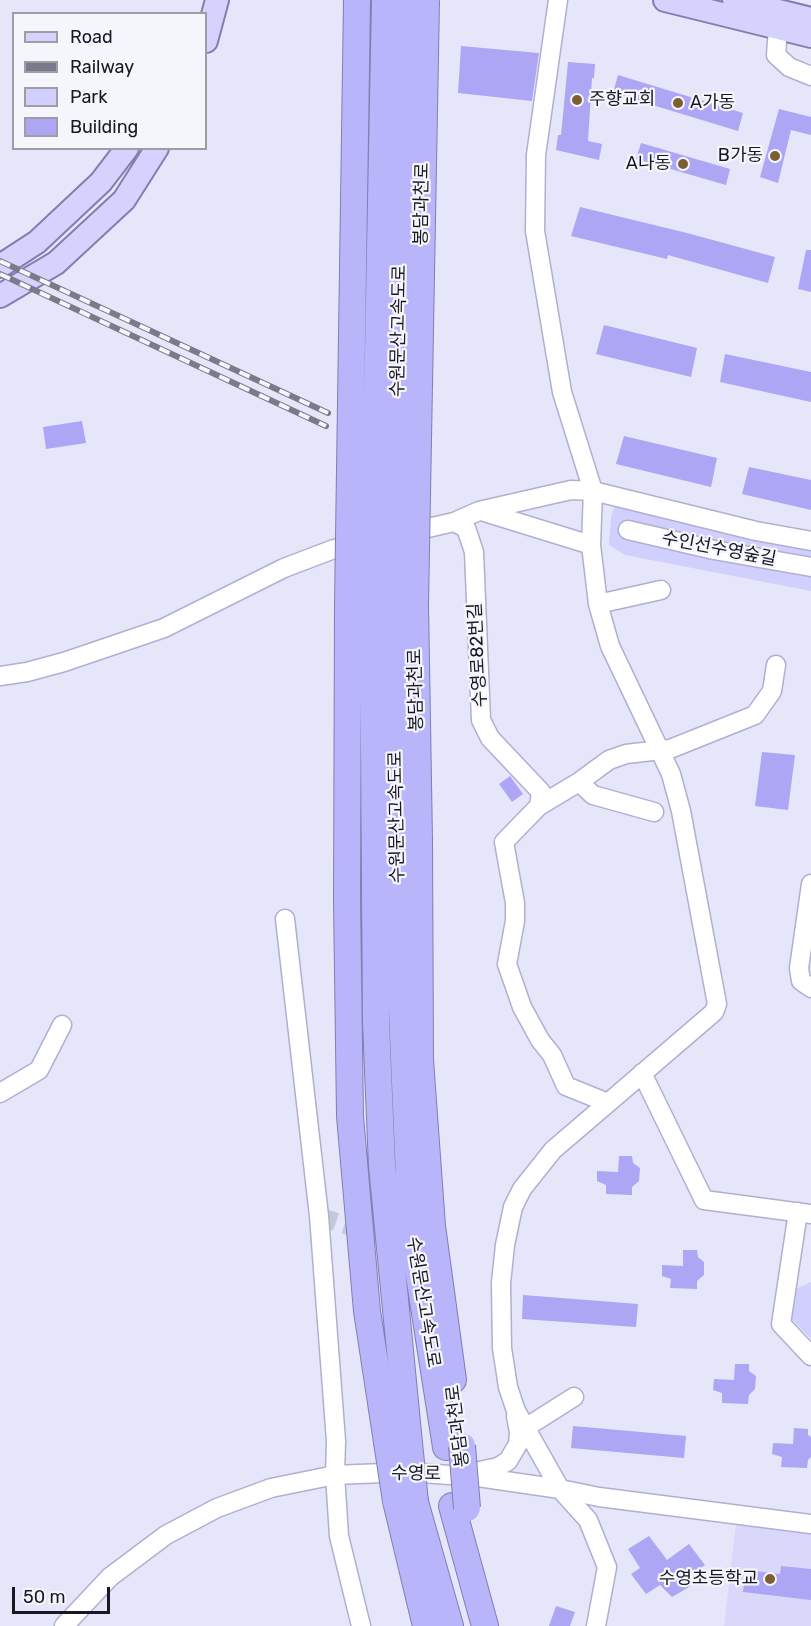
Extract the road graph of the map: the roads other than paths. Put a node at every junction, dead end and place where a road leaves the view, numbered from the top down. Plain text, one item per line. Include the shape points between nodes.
1 (218, 0) edge
2 (357, 0) edge
3 (385, 0) edge
4 (406, 0) edge
5 (426, 0) edge
6 (558, 0) edge
7 (665, 0) edge
8 (734, 0) edge
9 (811, 20) edge
10 (778, 28) junction
11 (811, 36) edge
12 (207, 38) edge
13 (811, 76) edge
14 (125, 150) edge
15 (156, 150) edge
16 (0, 266) edge
17 (0, 296) edge
18 (592, 491) junction
19 (479, 511) junction
20 (454, 522) junction
21 (628, 530) dead end
22 (811, 541) edge
23 (591, 545) junction
24 (811, 567) edge
25 (661, 590) dead end
26 (382, 604) junction
27 (598, 604) junction
28 (776, 665) dead end
29 (0, 676) edge
30 (661, 750) junction
31 (579, 782) junction
32 (539, 806) junction
33 (654, 812) dead end
34 (811, 884) edge
35 (285, 919) dead end
36 (811, 988) edge
37 (62, 1025) dead end
38 (642, 1073) junction
39 (0, 1093) edge
40 (608, 1103) junction
41 (804, 1213) edge
42 (811, 1356) edge
43 (574, 1397) dead end
44 (516, 1411) junction
45 (525, 1428) junction
46 (335, 1475) junction
47 (452, 1475) junction
48 (560, 1489) junction
49 (406, 1502) junction
50 (460, 1507) junction
51 (811, 1524) edge
52 (64, 1626) edge
53 (361, 1626) edge
54 (426, 1626) edge
55 (450, 1626) edge
56 (485, 1626) edge
57 (498, 1626) edge
58 (596, 1626) edge

1 - 12 main road
2 - 26 highway, 봉담과천로, bridge
3 - 26 highway, 수원문산고속도로, bridge
4 - 26 highway, 수원문산고속도로, bridge
5 - 26 highway, 봉담과천로, bridge
6 - 18 street via 536,155 535,231 562,392
7 - 10 main road
8 - 9 main road
10 - 11 main road
10 - 13 street via 776,55 789,67
14 - 16 main road via 101,182 37,242
15 - 17 main road via 124,200 56,263
18 - 19 street via 571,490
18 - 22 street
18 - 23 street
19 - 20 street
19 - 23 street
20 - 29 street via 334,549 249,584 164,628 64,662
20 - 32 street, 수영로82번길 via 466,528 474,552 481,720 490,738 541,792
21 - 24 street, 수인선수영숲길
23 - 27 street
25 - 27 street
26 - 49 highway, 봉담과천로, bridge via 347,900 350,1116 367,1311 398,1443
26 - 50 highway, 봉담과천로 via 419,840 420,1060
27 - 30 street via 610,646
28 - 30 street via 772,691 755,715
30 - 31 street via 609,760
30 - 38 street via 681,811 717,1007
31 - 32 street
31 - 33 street via 593,795
32 - 40 street via 504,842 515,903 507,964 522,1007 566,1086
34 - 36 street via 799,968 801,981
35 - 46 street via 319,1216 336,1441
37 - 39 street via 39,1070
38 - 40 street
38 - 41 street via 704,1200
40 - 44 street via 538,1166 513,1207 501,1283 502,1348
41 - 42 street via 781,1324
43 - 45 street
44 - 45 street
44 - 47 street via 518,1444 508,1461 487,1470
45 - 48 street
46 - 47 street, 수영로
46 - 52 street, 수영로 via 271,1488 217,1508 166,1535 110,1577
46 - 53 street via 339,1536
47 - 48 street, 수영로
48 - 51 street, 수영로
48 - 58 street via 588,1520 607,1567
49 - 54 highway
49 - 55 highway
50 - 56 highway
50 - 57 highway

